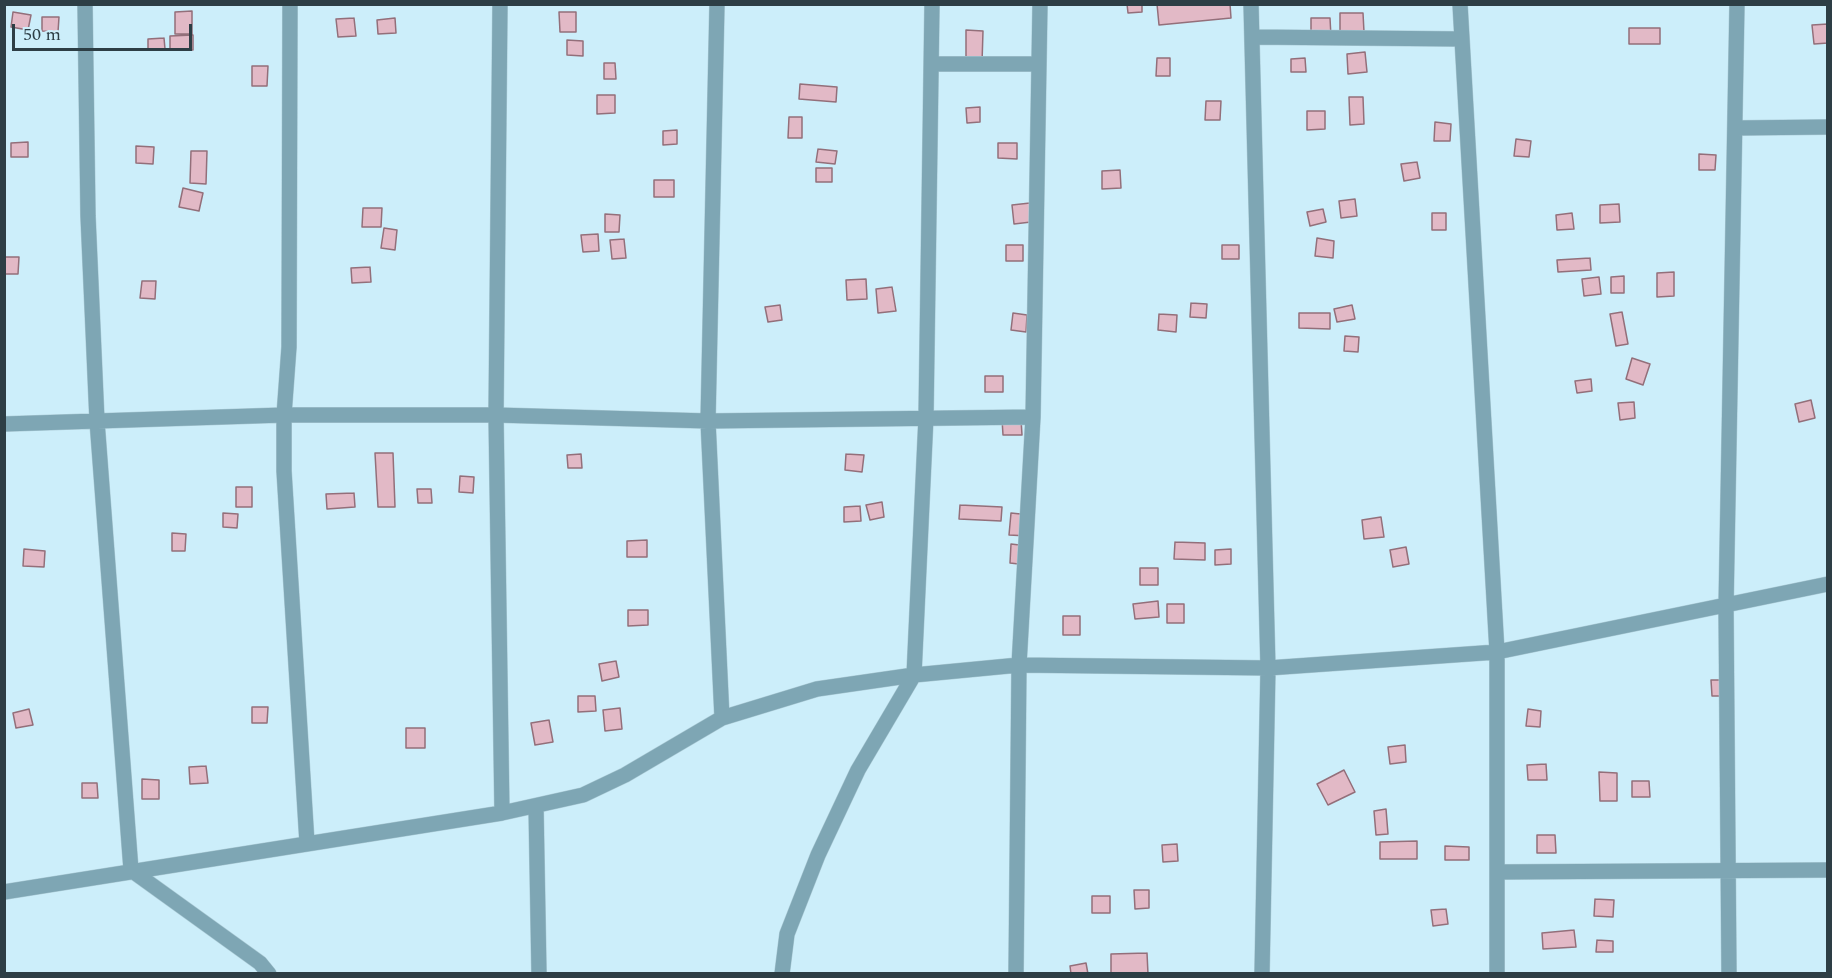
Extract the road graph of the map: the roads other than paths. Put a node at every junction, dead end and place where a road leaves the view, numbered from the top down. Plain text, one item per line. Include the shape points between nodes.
1 (84, 4) edge
2 (290, 4) edge
3 (500, 4) edge
4 (717, 4) edge
5 (932, 4) edge
6 (1040, 4) edge
7 (1251, 4) edge
8 (1460, 4) edge
9 (1737, 4) edge
10 (1252, 37) junction
11 (1460, 39) junction
12 (933, 64) junction
13 (1039, 64) junction
14 (1827, 127) edge
15 (1736, 128) junction
16 (284, 415) junction
17 (496, 415) junction
18 (926, 417) junction
19 (1033, 417) junction
20 (97, 421) junction
21 (708, 421) junction
22 (4, 424) edge
23 (1827, 584) edge
24 (1726, 607) junction
25 (1497, 652) junction
26 (1019, 666) junction
27 (1268, 668) junction
28 (914, 675) junction
29 (722, 718) junction
30 (536, 806) junction
31 (502, 813) junction
32 (307, 843) junction
33 (131, 870) junction
34 (1729, 870) junction
35 (1827, 870) edge
36 (1498, 872) junction
37 (4, 892) edge
38 (269, 974) edge
39 (539, 974) edge
40 (782, 974) edge
41 (1016, 974) edge
42 (1262, 974) edge
43 (1497, 974) edge
44 (1729, 974) edge

1 - 20 street
2 - 16 street via 290,347
3 - 17 street
4 - 21 street
5 - 12 street
6 - 13 street
7 - 10 street
8 - 11 street
9 - 15 street
10 - 11 street
10 - 27 street
11 - 25 street
12 - 13 street
12 - 18 street
13 - 19 street
14 - 15 street
15 - 24 street
16 - 17 street
16 - 20 street
16 - 32 street via 287,550
17 - 21 street
17 - 31 street
18 - 19 street
18 - 21 street
18 - 28 street
19 - 26 street
20 - 22 street
20 - 33 street
21 - 29 street
23 - 24 street
24 - 25 street
24 - 34 street
25 - 27 street
25 - 36 street
26 - 27 street
26 - 28 street
26 - 41 street
27 - 42 street
28 - 29 street via 817,689
28 - 40 street via 858,770 818,855 787,934
29 - 30 street via 594,790
30 - 31 street
30 - 39 street
31 - 32 street
32 - 33 street
33 - 37 street
33 - 38 street via 260,963
34 - 35 street
34 - 36 street
34 - 44 street
36 - 43 street

